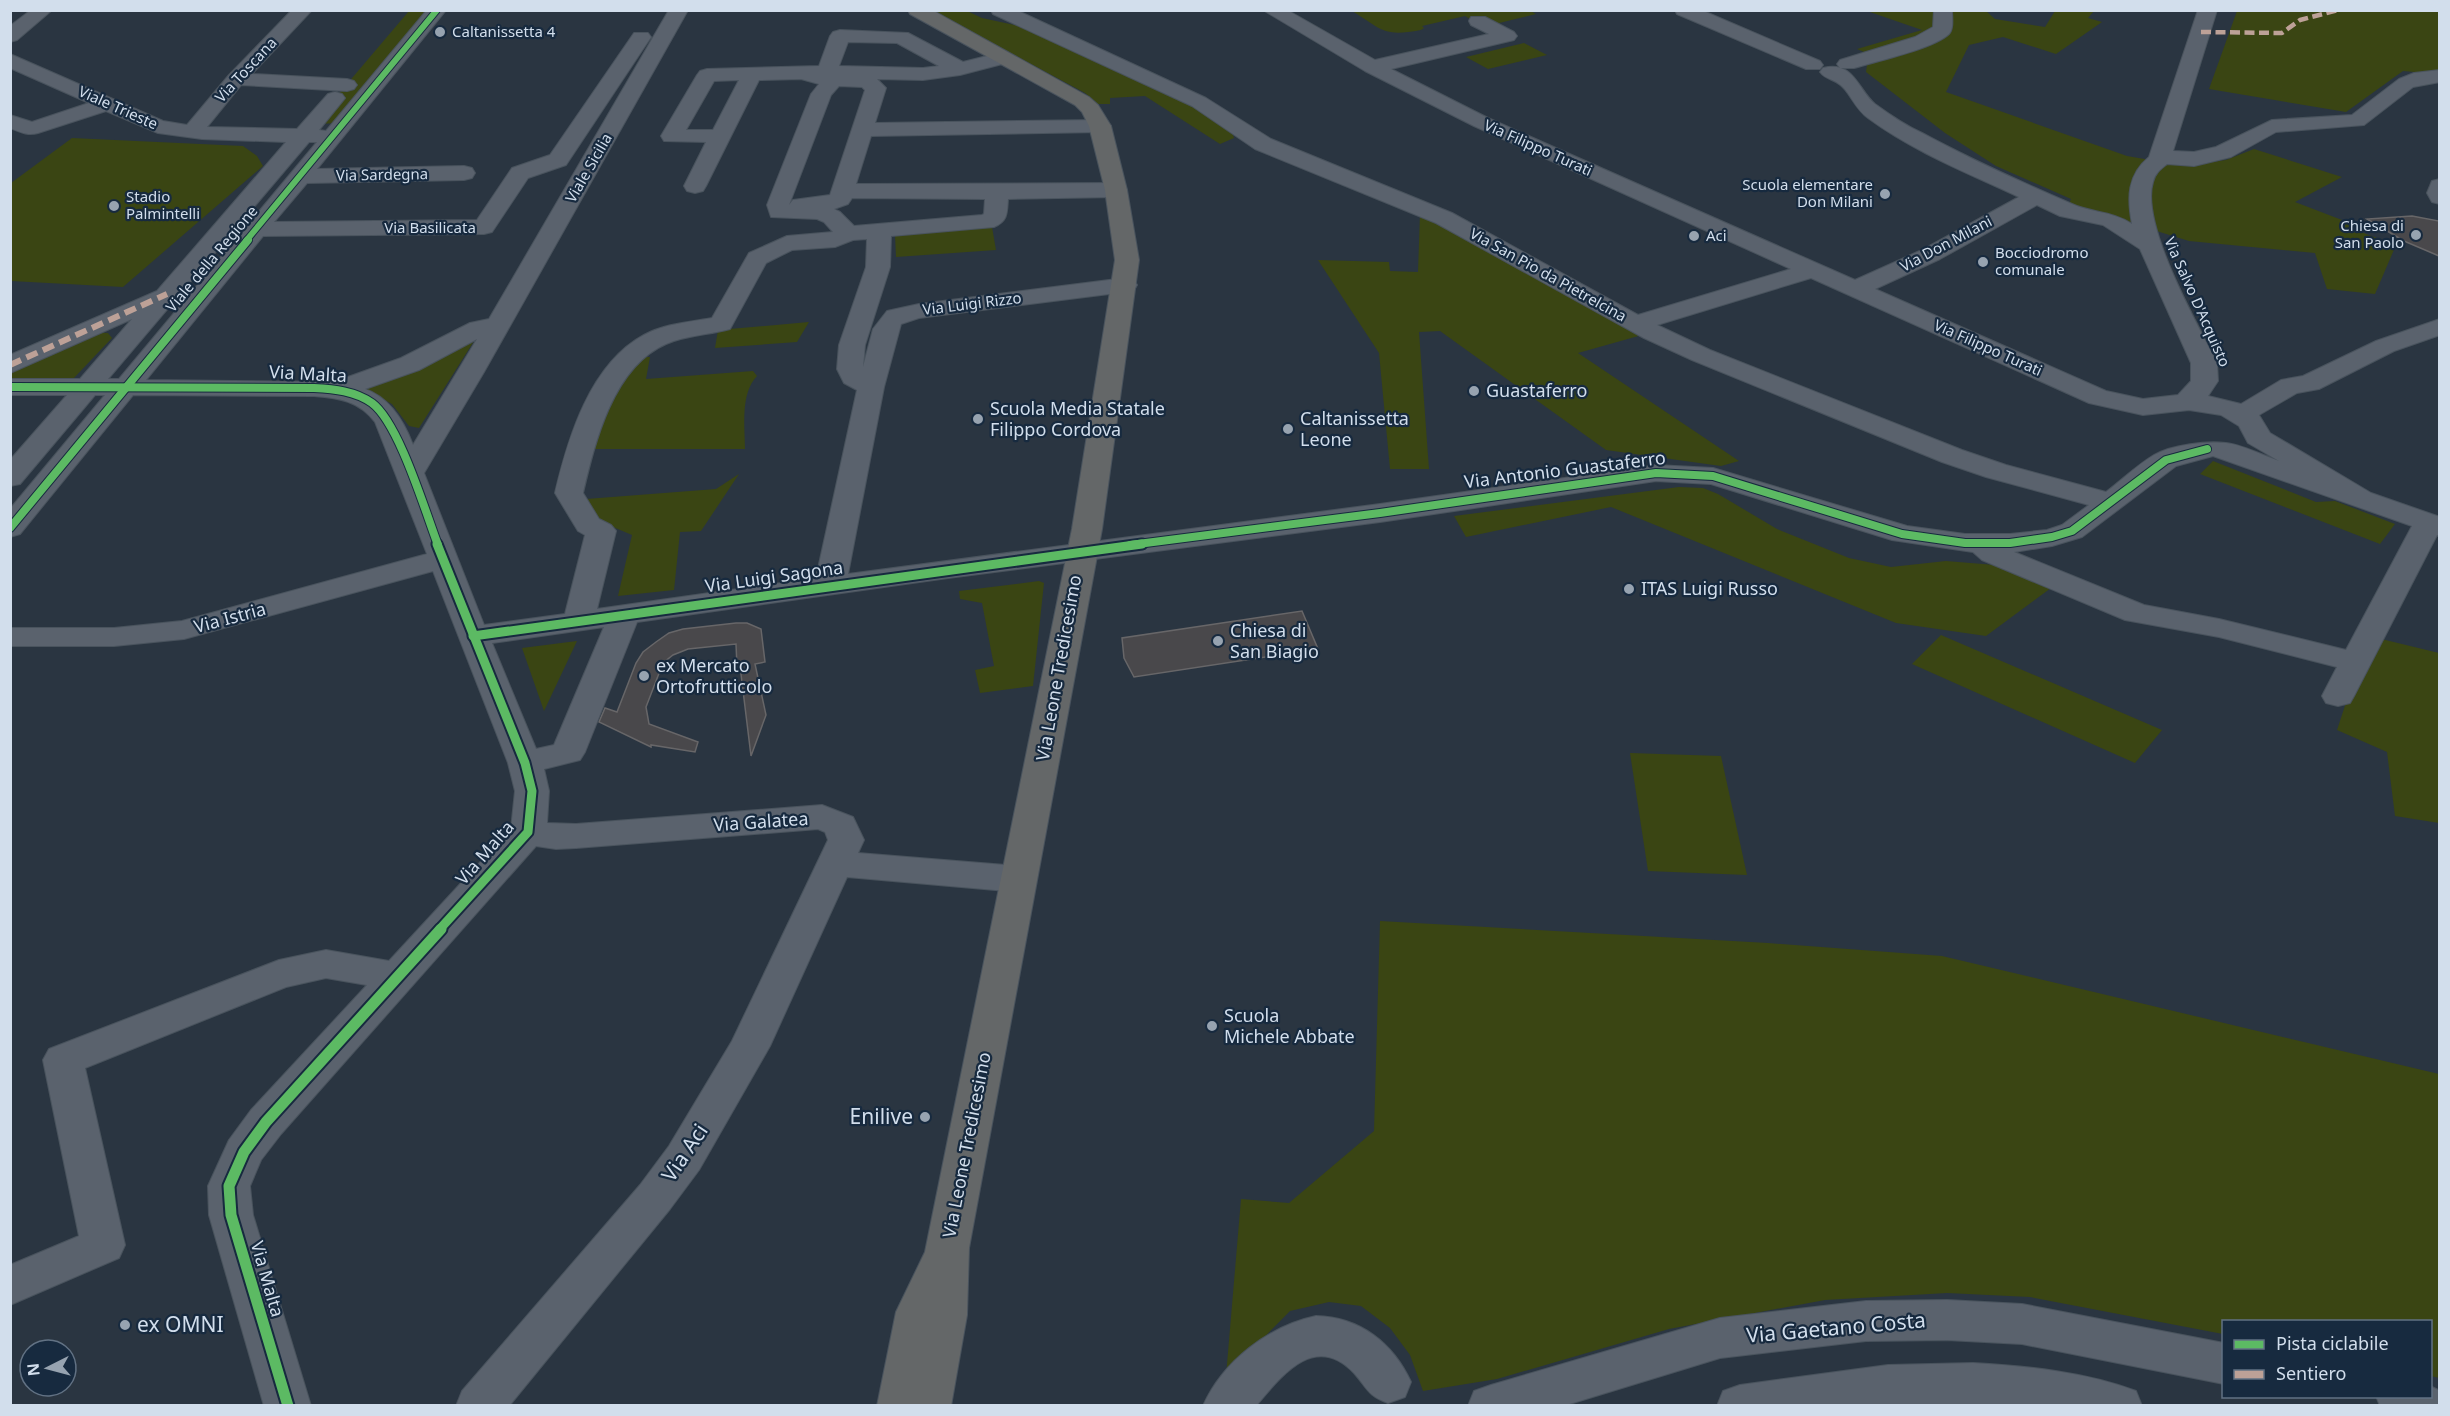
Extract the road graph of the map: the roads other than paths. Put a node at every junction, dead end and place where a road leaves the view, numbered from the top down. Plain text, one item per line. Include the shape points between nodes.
1 (43, 10) edge
2 (303, 10) edge
3 (437, 10) edge
4 (677, 10) edge
5 (917, 10) edge
6 (1272, 10) edge
7 (1684, 10) edge
8 (1712, 10) edge
9 (1943, 10) edge
10 (2208, 10) edge
11 (1007, 11) edge
12 (1478, 21) dead end
13 (10, 36) edge
14 (1003, 58) junction
15 (10, 60) edge
16 (1834, 66) junction
17 (361, 67) dead end
18 (1372, 67) junction
19 (960, 69) junction
20 (752, 74) junction
21 (830, 76) junction
22 (2439, 76) edge
23 (236, 79) junction
24 (346, 84) junction
25 (108, 104) junction
26 (10, 121) edge
27 (1100, 126) junction
28 (323, 130) junction
29 (863, 130) junction
30 (192, 132) junction
31 (720, 136) junction
32 (2159, 158) junction
33 (464, 173) dead end
34 (300, 176) junction
35 (695, 186) dead end
36 (2439, 186) edge
37 (1116, 190) junction
38 (843, 191) junction
39 (2155, 191) junction
40 (997, 192) junction
41 (2036, 197) junction
42 (2439, 197) edge
43 (778, 206) junction
44 (2103, 215) junction
45 (2152, 221) junction
46 (256, 229) junction
47 (879, 230) junction
48 (848, 234) junction
49 (2149, 244) junction
50 (197, 260) junction
51 (231, 260) junction
52 (1812, 270) junction
53 (1125, 285) junction
54 (1856, 289) junction
55 (167, 294) junction
56 (1636, 323) junction
57 (498, 325) junction
58 (2439, 326) edge
59 (10, 365) edge
60 (10, 387) edge
61 (126, 387) junction
62 (871, 387) junction
63 (339, 389) junction
64 (83, 392) junction
65 (10, 398) edge
66 (2242, 408) junction
67 (2169, 426) junction
68 (2215, 450) junction
69 (410, 473) junction
70 (10, 478) edge
71 (10, 484) edge
72 (46, 484) junction
73 (2360, 497) junction
74 (2112, 502) junction
75 (2434, 525) edge
76 (10, 528) edge
77 (1979, 543) junction
78 (1081, 552) junction
79 (443, 559) junction
80 (830, 586) junction
81 (625, 614) junction
82 (579, 620) junction
83 (472, 636) junction
84 (10, 637) edge
85 (2356, 662) junction
86 (2338, 696) dead end
87 (525, 763) junction
88 (528, 832) junction
89 (836, 864) junction
90 (1019, 879) junction
91 (394, 978) junction
92 (947, 1248) junction
93 (10, 1286) edge
94 (2222, 1364) edge
95 (1388, 1382) dead end
96 (1805, 1401) edge
97 (288, 1406) edge
98 (479, 1406) edge
99 (901, 1406) edge
100 (927, 1406) edge
101 (1226, 1406) edge
102 (1491, 1406) edge
103 (1740, 1406) edge
104 (2119, 1406) edge

1 - 13 street
2 - 23 street, Via Toscana
3 - 28 street, Viale della Regione
4 - 46 street, Via Basilicata via 652,21 558,160 520,173 484,228
4 - 57 street, Viale Sicilia
5 - 14 main road, Via Leone Tredicesimo
6 - 18 street, Via Filippo Turati
7 - 16 street
8 - 16 street
9 - 16 street via 1942,30 1922,41
10 - 32 street, Via Salvo D'Acquisto
11 - 56 street, Via San Pio da Pietrelcina via 1199,102 1272,148 1444,218
12 - 18 street via 1507,36
14 - 19 street
14 - 27 main road, Via Leone Tredicesimo via 1082,101
15 - 25 street, Viale Trieste
16 - 41 street via 1865,106 1894,127
17 - 24 street, Viale della Regione
18 - 52 street, Via Filippo Turati via 1481,122
19 - 21 street via 923,74
19 - 21 street via 901,37 840,36
20 - 21 street
20 - 31 street
20 - 31 street via 707,75 672,136
21 - 29 street via 867,81 876,88
21 - 43 street
22 - 32 street via 2406,83 2357,121 2272,126 2223,152 2194,159
23 - 24 street
23 - 30 street, Via Toscana
24 - 28 street, Viale della Regione
25 - 26 street via 32,129
25 - 30 street, Viale Trieste via 158,127
27 - 29 street
27 - 37 main road, Via Leone Tredicesimo
28 - 30 street, Viale Trieste
28 - 34 street, Viale della Regione
28 - 50 street, Viale della Regione
29 - 38 street
31 - 35 street
32 - 39 street, Via Salvo D'Acquisto via 2168,170
33 - 34 street, Via Sardegna
34 - 46 street, Viale della Regione
36 - 42 street
37 - 40 street
37 - 53 main road, Via Leone Tredicesimo via 1125,243
38 - 40 street
38 - 43 street via 840,199 828,204
39 - 44 street via 2113,207
39 - 45 street, Via Salvo D'Acquisto
40 - 47 street via 995,218 986,222
41 - 44 street via 2083,215
41 - 54 street, Via Don Milani via 1932,254
43 - 48 street via 779,212 821,212 832,217
44 - 45 street
44 - 49 street
45 - 49 street, Via Salvo D'Acquisto
45 - 66 street, Via Salvo D'Acquisto via 2202,317
46 - 51 street, Viale della Regione
47 - 48 street
47 - 62 street via 878,267 852,345 849,369 853,377
48 - 82 street via 835,240 786,243 757,258 721,324 657,338 633,355 608,383 580,446 569,493 588,525 600,531
49 - 67 street, Via Salvo D'Acquisto via 2207,373 2202,387
50 - 51 street
50 - 55 street, Viale della Regione
51 - 61 street, Viale della Regione
52 - 54 street, Via Filippo Turati
52 - 56 street
53 - 62 street, Via Luigi Rizzo via 896,316 888,324
53 - 78 main road, Via Leone Tredicesimo
54 - 67 street, Via Filippo Turati via 2098,397 2113,408
55 - 59 street
55 - 64 street, Viale della Regione
56 - 74 street, Via San Pio da Pietrelcina via 1701,355 1952,456
57 - 63 street via 479,328 410,364
57 - 69 street, Viale Sicilia
58 - 66 street via 2385,346 2310,383 2311,394
60 - 64 street
61 - 63 street, Via Malta
61 - 64 street, Via Malta
61 - 72 street, Viale della Regione
62 - 80 street, Via Luigi Rizzo
63 - 69 street, Via Malta via 378,406 394,431
64 - 65 street
64 - 70 street, Viale della Regione
66 - 67 street, Via Filippo Turati via 2212,405
66 - 68 street via 2255,443
66 - 73 street, Via Filippo Turati
67 - 68 street
67 - 74 street, Via Antonio Guastaferro
68 - 73 street
69 - 79 street, Via Malta
71 - 72 street
72 - 76 street, Viale della Regione
73 - 75 street
74 - 77 street, Via Antonio Guastaferro via 2072,531 2054,538
75 - 85 street
77 - 78 street, Via Antonio Guastaferro via 1902,534 1732,481 1678,472
77 - 85 street via 1993,554 2136,613 2219,628
78 - 80 street, Via Luigi Sagona
78 - 90 main road, Via Leone Tredicesimo
79 - 83 street, Via Malta
79 - 84 street, Via Istria via 184,630 114,637
80 - 81 street, Via Luigi Sagona
81 - 82 street, Via Luigi Sagona
81 - 87 street via 568,752
82 - 83 street, Via Luigi Sagona
83 - 87 street, Via Malta
85 - 86 street
87 - 88 street, Via Malta via 532,791
88 - 89 street, Via Galatea via 576,836 822,817 833,820 844,832 846,840
88 - 91 street, Via Malta
89 - 90 street
89 - 98 street, Via Aci via 750,1046 684,1158
90 - 92 main road, Via Leone Tredicesimo
91 - 93 street via 326,964 279,974 63,1060 103,1245
91 - 97 street, Via Malta via 266,1122 244,1152 229,1186 231,1215
92 - 99 main road via 919,1312
92 - 100 main road via 944,1315
94 - 102 street, Via Gaetano Costa via 2022,1324 1866,1321 1720,1338
95 - 101 street via 1376,1362 1350,1341 1318,1335 1286,1347
96 - 103 street
96 - 104 street via 1888,1386 1973,1384 2026,1388

